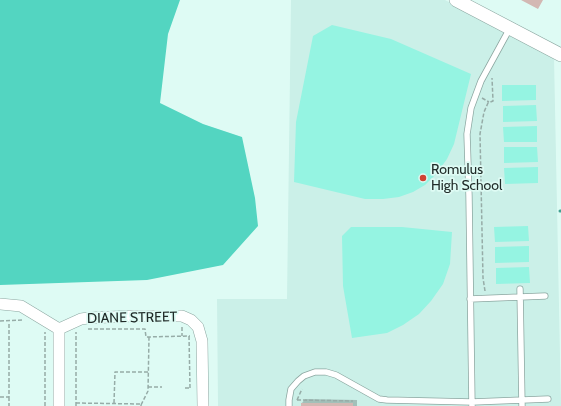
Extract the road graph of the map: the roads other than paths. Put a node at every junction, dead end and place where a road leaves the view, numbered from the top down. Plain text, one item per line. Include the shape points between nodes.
1 (456, 0) edge
2 (510, 28) junction
3 (561, 55) edge
4 (520, 289) dead end
5 (545, 296) dead end
6 (520, 297) junction
7 (470, 299) junction
8 (0, 304) edge
9 (59, 329) junction
10 (548, 399) dead end
11 (522, 403) edge
12 (472, 404) edge
13 (59, 406) edge
14 (203, 406) edge
15 (289, 406) edge

1 - 2 street
2 - 3 street
2 - 7 lane via 481,81 471,108 467,134
4 - 6 lane
5 - 6 lane
6 - 7 lane
6 - 11 lane
7 - 12 lane
8 - 9 street via 21,306
9 - 13 street
9 - 14 street, DIANE STREET via 88,318 182,316 191,320 202,341
10 - 11 lane
11 - 12 lane
12 - 15 lane via 379,399 336,375 315,372 298,381 292,389

